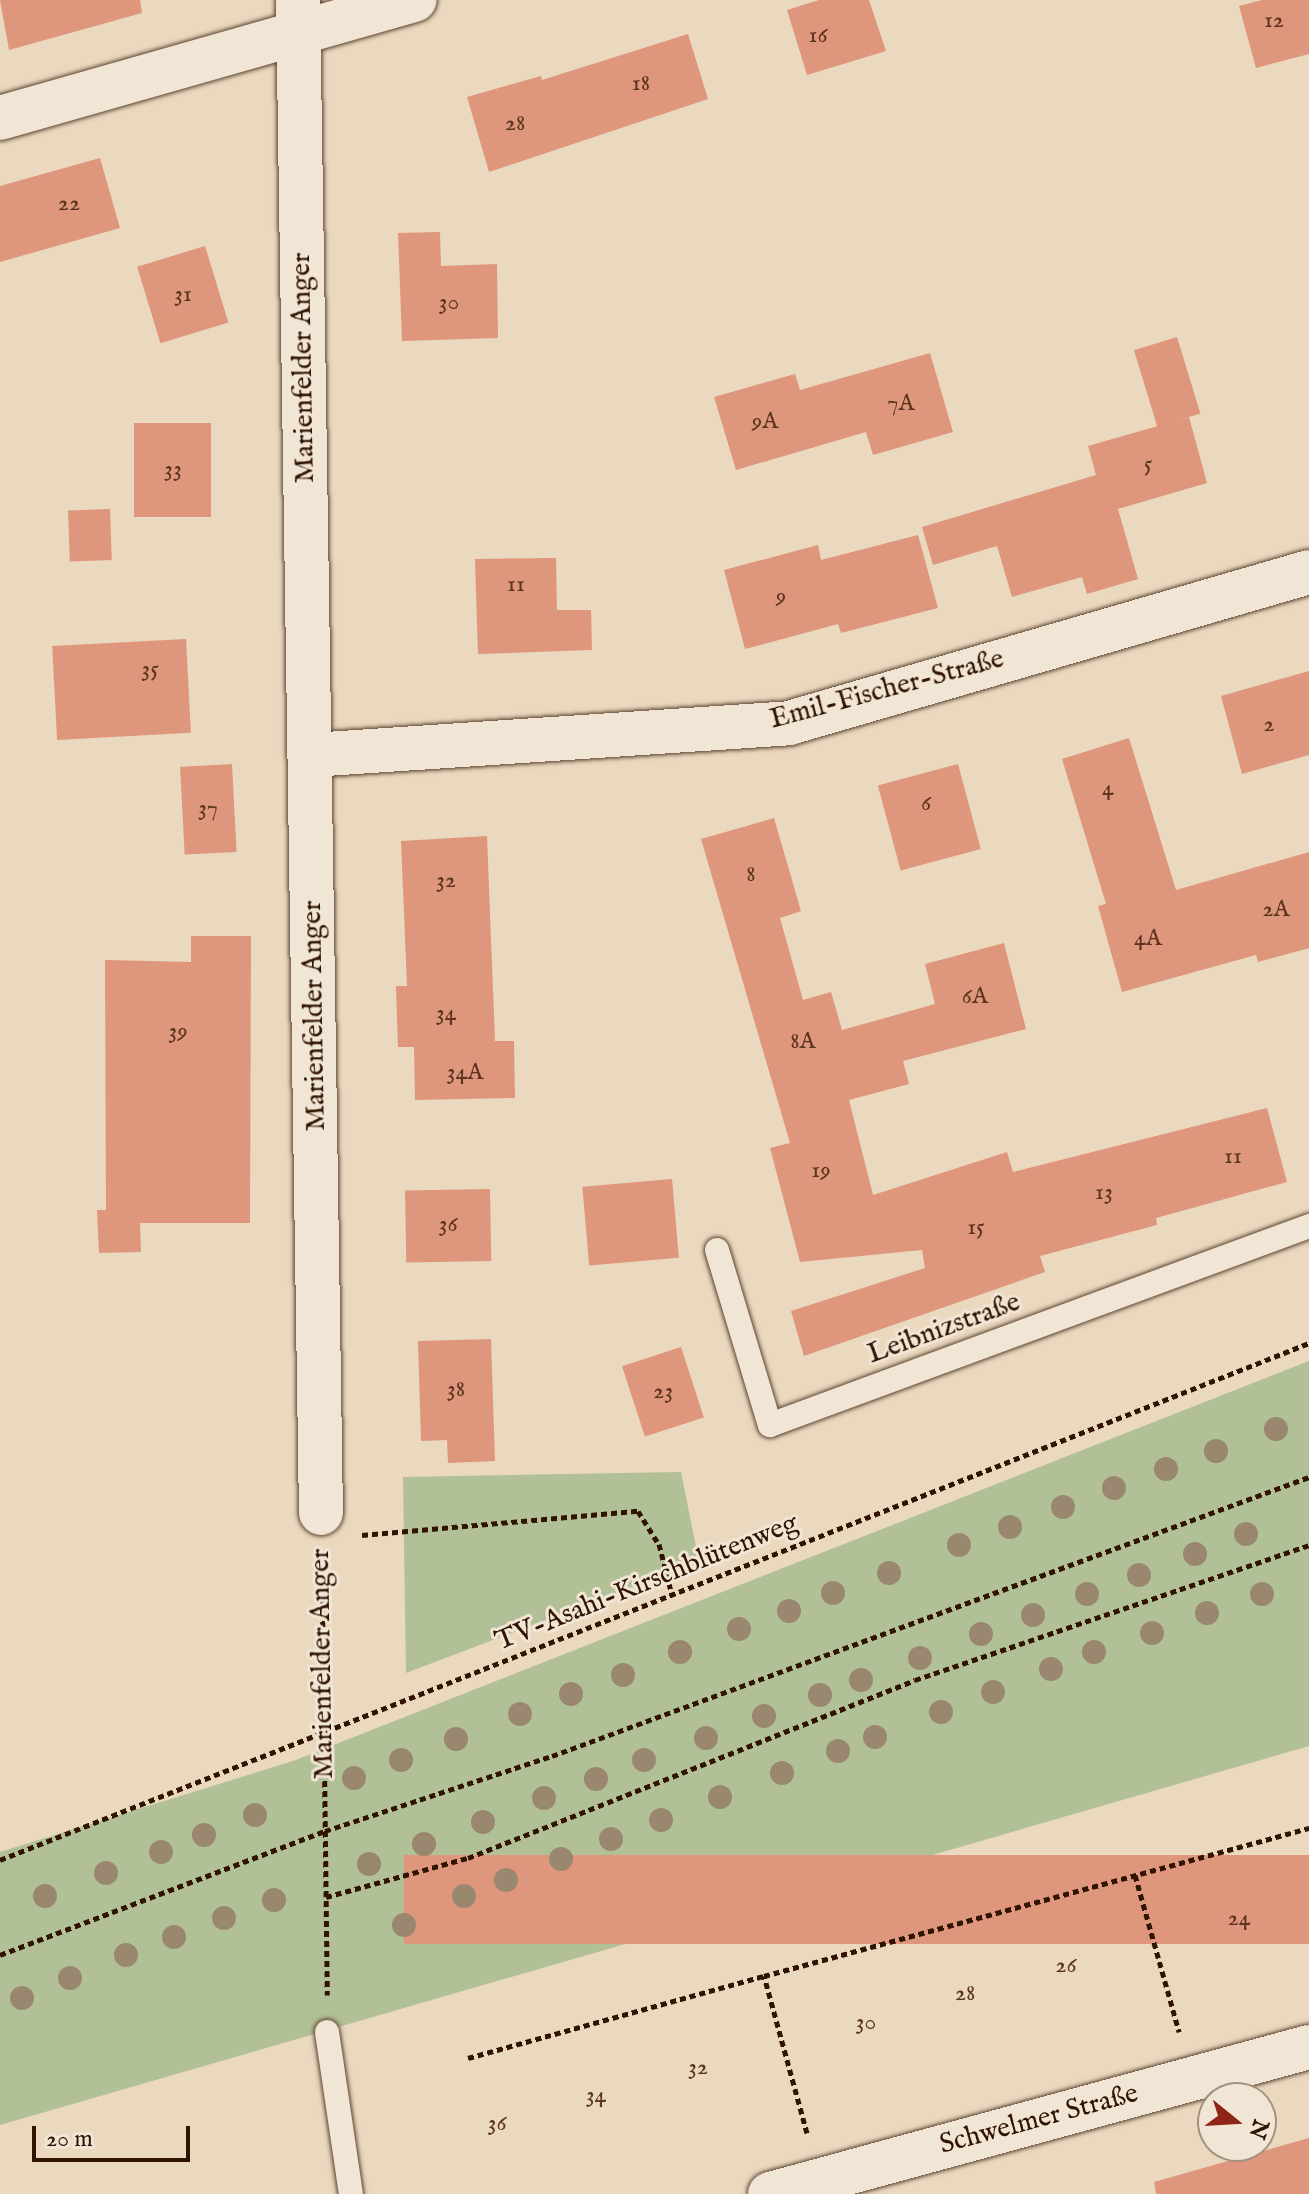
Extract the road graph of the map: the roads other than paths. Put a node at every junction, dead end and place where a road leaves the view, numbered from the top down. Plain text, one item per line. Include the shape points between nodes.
1 (415, 0) edge
2 (298, 16) edge
3 (0, 118) edge
4 (1309, 572) edge
5 (311, 755) junction
6 (1309, 1226) edge
7 (717, 1250) dead end
8 (321, 1526) road end
9 (327, 2032) road end
10 (1309, 2047) edge
11 (351, 2194) edge
12 (770, 2194) edge

1 - 2 street
2 - 3 street
2 - 5 street, Marienfelder Anger
4 - 5 street, Emil-Fischer-Straße via 789,723
5 - 8 street, Marienfelder Anger
6 - 7 lane, Leibnizstraße via 770,1425
9 - 11 lane
10 - 12 street, Schwelmer Straße

